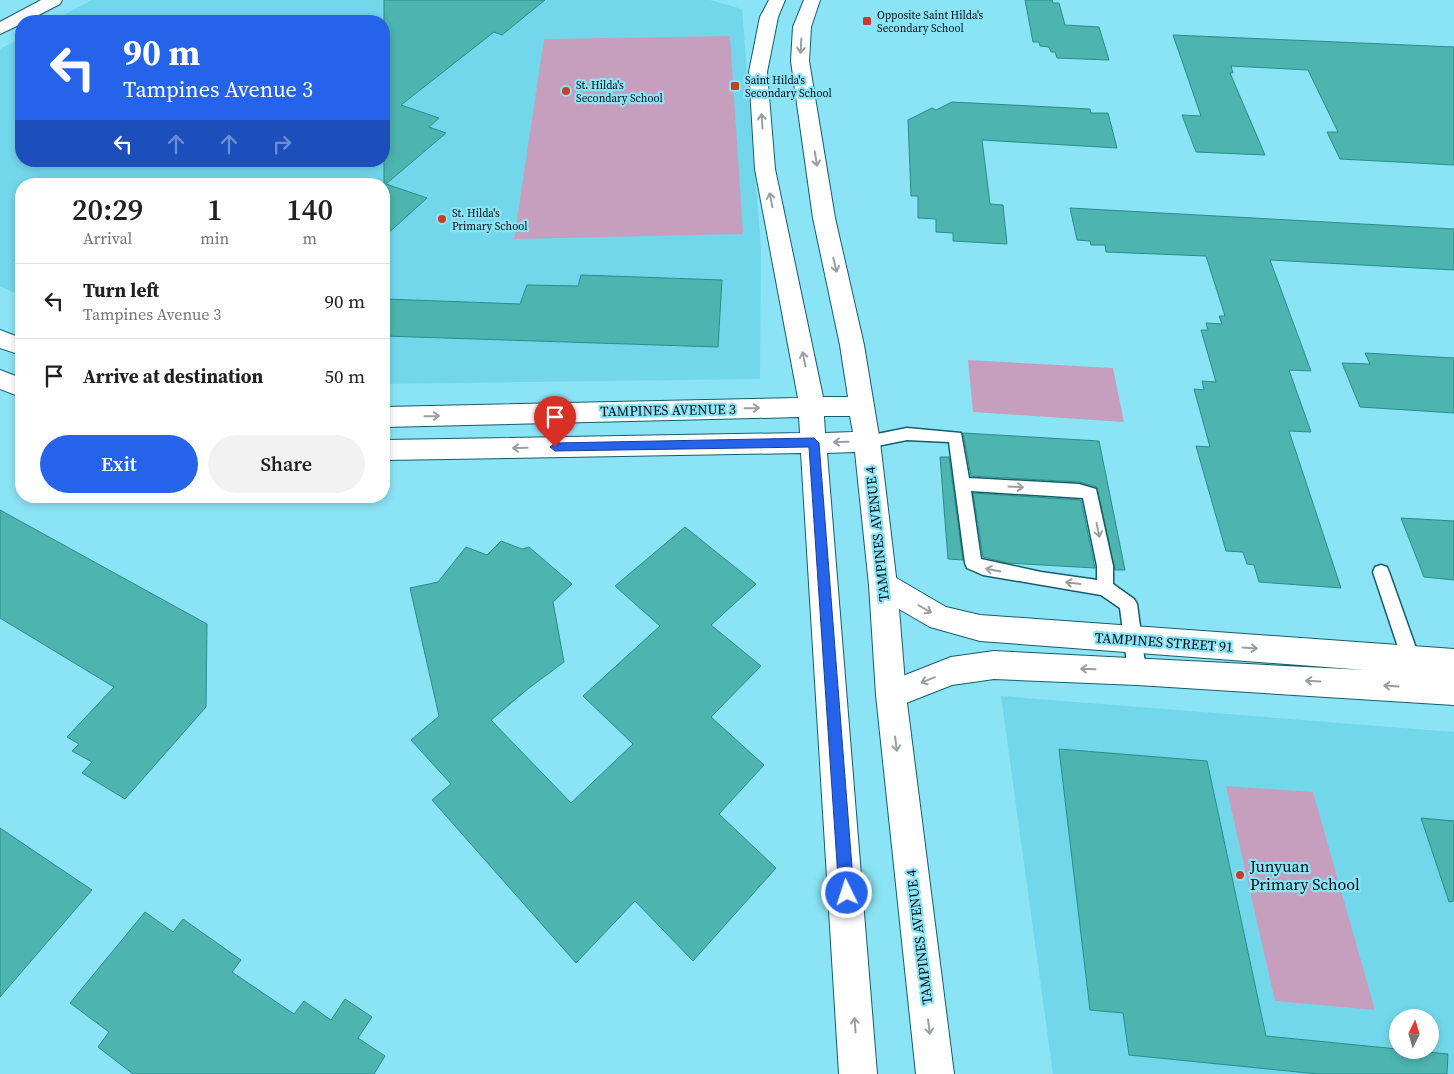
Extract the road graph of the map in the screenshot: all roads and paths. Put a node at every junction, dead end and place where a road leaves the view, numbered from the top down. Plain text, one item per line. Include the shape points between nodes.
1 (54, 0) edge
2 (777, 0) edge
3 (812, 0) edge
4 (26, 15) edge
5 (15, 21) edge
6 (0, 29) edge
7 (0, 338) edge
8 (15, 344) edge
9 (0, 379) edge
10 (15, 385) edge
11 (862, 406) junction
12 (812, 407) junction
13 (390, 417) edge
14 (867, 442) junction
15 (814, 443) junction
16 (390, 450) edge
17 (961, 484) junction
18 (1381, 572) dead end
19 (883, 585) junction
20 (1105, 588) junction
21 (1132, 640) junction
22 (1411, 659) junction
23 (1454, 663) edge
24 (1137, 671) junction
25 (1421, 688) junction
26 (1454, 691) edge
27 (891, 696) junction
28 (858, 1074) edge
29 (935, 1074) edge

1 - 4 main road
12 -> 2 main road via 765,170 758,72 766,26
3 -> 11 main road, TAMPINES AVENUE 4 via 802,27 800,61 824,218
5 - 6 main road
7 - 8 main road
9 - 10 main road
11 - 12 main road, TAMPINES AVENUE 3
11 - 14 main road, TAMPINES AVENUE 4
13 -> 12 main road, TAMPINES AVENUE 3
12 - 15 main road
14 -> 15 main road
14 - 17 lane via 907,434 956,438
14 - 19 main road, TAMPINES AVENUE 4
15 -> 16 main road
28 -> 15 main road
20 -> 17 lane via 976,566 972,563
17 -> 20 lane via 1079,490 1090,494 1105,566
18 - 22 lane
19 -> 21 main road, TAMPINES STREET 91 via 940,618 980,628
19 - 27 main road, TAMPINES AVENUE 4
20 - 21 lane via 1128,604
21 -> 22 main road, TAMPINES STREET 91
21 - 24 lane
22 - 23 main road, TAMPINES STREET 91
22 - 25 lane
25 -> 24 main road
24 -> 27 main road via 994,665 951,670
25 - 26 main road
27 -> 29 main road, TAMPINES AVENUE 4

